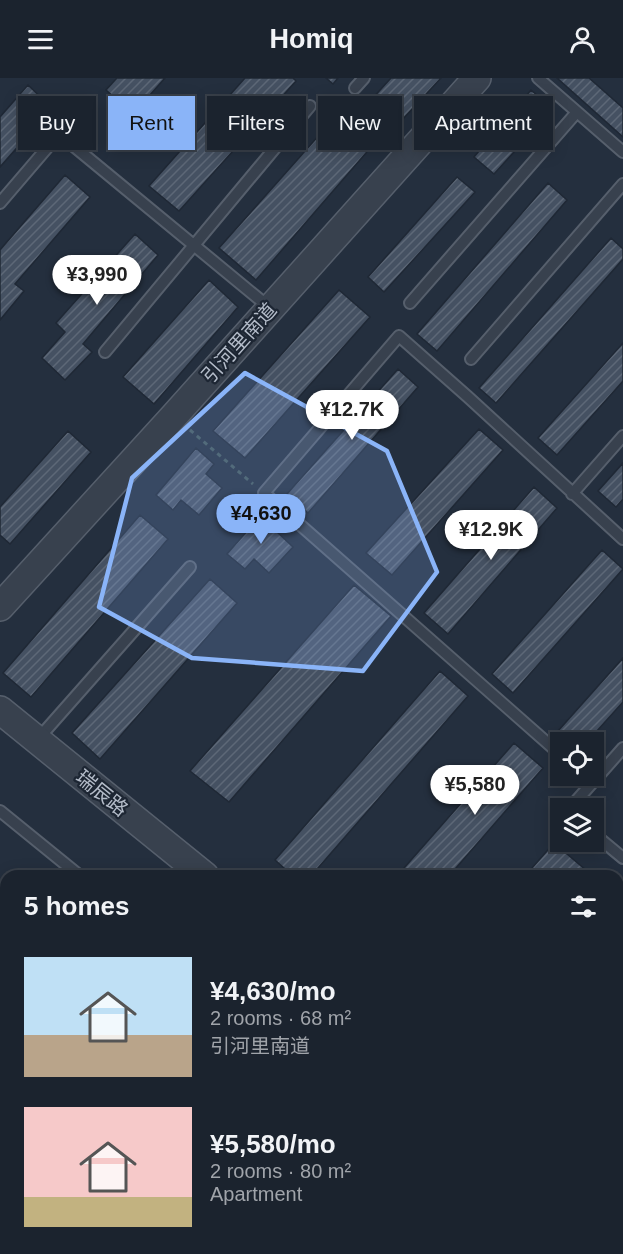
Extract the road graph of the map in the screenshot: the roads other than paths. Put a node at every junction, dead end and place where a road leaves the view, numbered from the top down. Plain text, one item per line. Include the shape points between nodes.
1 (364, 78) edge
2 (477, 78) edge
3 (538, 78) edge
4 (355, 88) dead end
5 (310, 106) dead end
6 (577, 112) junction
7 (623, 152) edge
8 (623, 184) edge
9 (0, 203) edge
10 (194, 247) junction
11 (410, 303) dead end
12 (271, 308) junction
13 (105, 352) dead end
14 (471, 359) dead end
15 (623, 436) edge
16 (572, 494) junction
17 (623, 539) edge
18 (190, 567) dead end
19 (0, 607) edge
20 (0, 710) edge
21 (0, 720) edge
22 (34, 743) junction
23 (550, 745) edge
24 (623, 748) edge
25 (604, 765) edge
26 (0, 811) edge
27 (604, 842) edge
28 (623, 858) edge
29 (73, 870) edge
30 (183, 870) edge
31 (197, 870) edge

1 - 4 lane
2 - 12 street, 引河里南道
3 - 6 lane
5 - 10 lane
6 - 7 lane
6 - 11 lane
8 - 14 lane
9 - 10 lane via 59,134
10 - 12 lane
10 - 13 lane
12 - 19 street, 引河里南道
15 - 16 lane
16 - 17 lane
16 - 23 lane via 399,336 264,493
18 - 22 lane
20 - 22 street, 瑞辰路
21 - 22 street, 瑞辰路
22 - 30 street, 瑞辰路
22 - 31 street, 瑞辰路
24 - 25 lane
26 - 29 lane
27 - 28 lane

